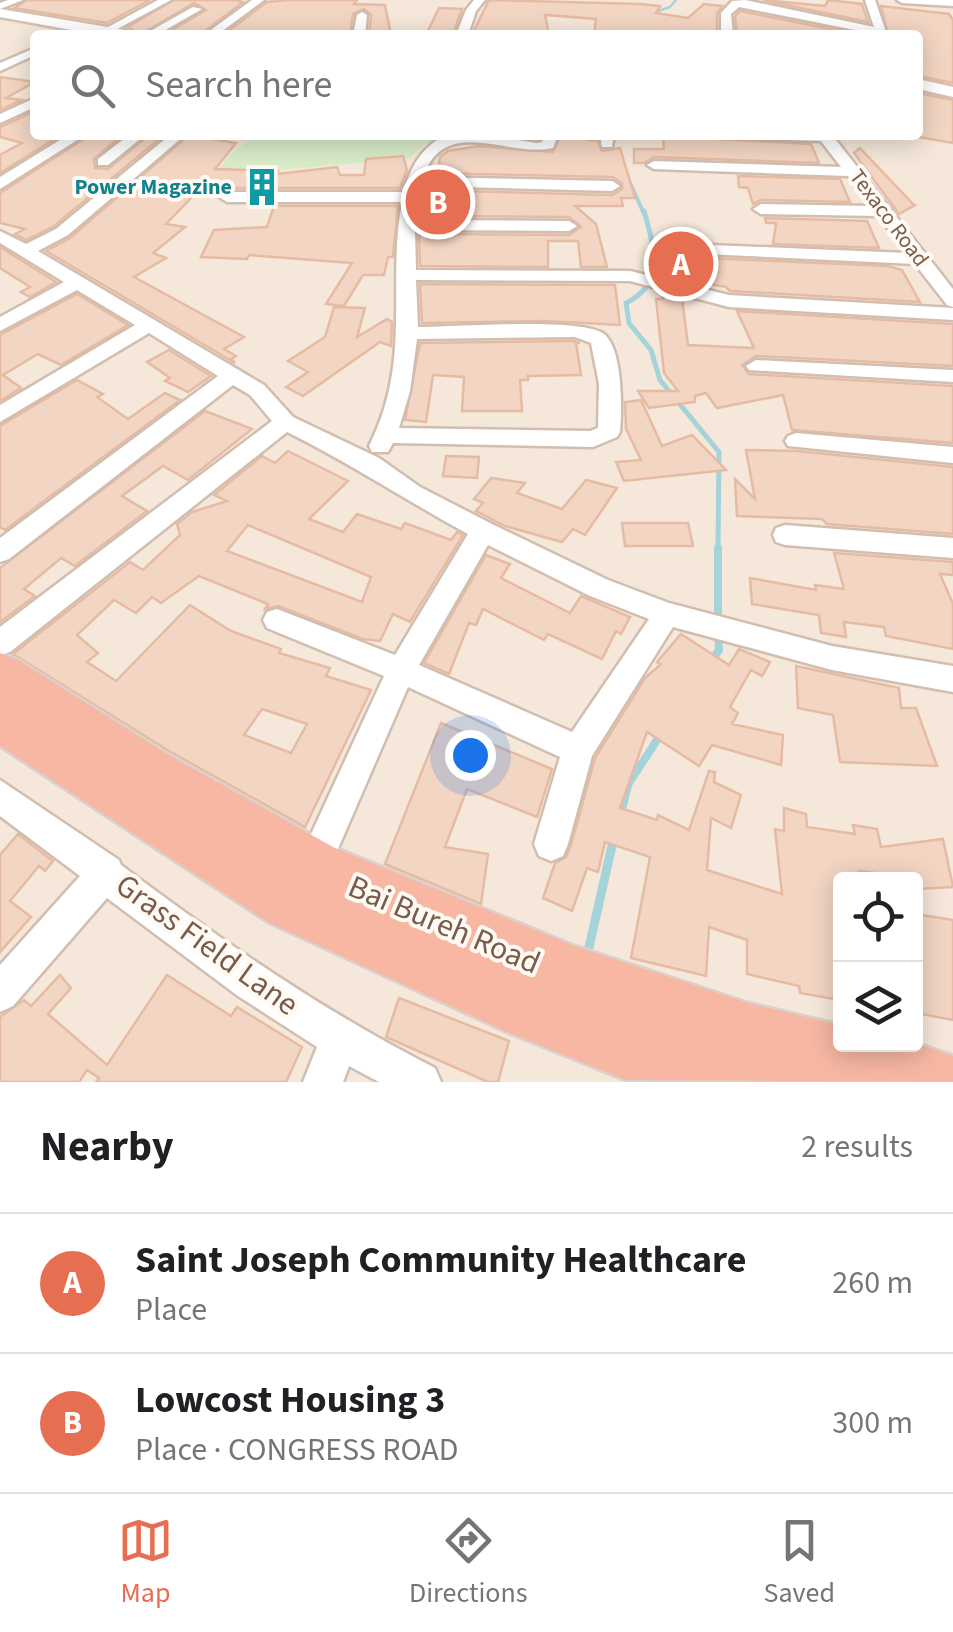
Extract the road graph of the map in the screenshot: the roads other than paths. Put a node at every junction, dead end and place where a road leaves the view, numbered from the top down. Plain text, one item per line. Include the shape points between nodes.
1 (18, 0) edge
2 (166, 0) edge
3 (258, 0) edge
4 (870, 0) edge
5 (902, 0) edge
6 (738, 2) edge
7 (953, 2) edge
8 (476, 5) edge
9 (197, 9) dead end
10 (0, 10) edge
11 (362, 16) dead end
12 (84, 27) junction
13 (78, 30) edge
14 (96, 30) edge
15 (108, 30) edge
16 (158, 30) edge
17 (217, 30) edge
18 (359, 30) edge
19 (464, 30) edge
20 (726, 30) edge
21 (871, 30) edge
22 (880, 30) edge
23 (30, 53) edge
24 (0, 67) edge
25 (923, 72) edge
26 (953, 74) edge
27 (923, 85) edge
28 (953, 92) edge
29 (30, 104) edge
30 (0, 119) edge
31 (70, 140) edge
32 (132, 140) edge
33 (172, 140) edge
34 (449, 140) edge
35 (488, 140) edge
36 (550, 140) edge
37 (828, 140) edge
38 (103, 162) dead end
39 (654, 165) dead end
40 (854, 172) junction
41 (0, 184) edge
42 (612, 186) dead end
43 (413, 189) junction
44 (227, 197) dead end
45 (762, 209) dead end
46 (886, 211) junction
47 (410, 225) junction
48 (568, 226) dead end
49 (0, 236) edge
50 (711, 250) dead end
51 (25, 251) junction
52 (920, 258) junction
53 (405, 274) junction
54 (78, 282) junction
55 (953, 301) edge
56 (953, 314) edge
57 (0, 324) edge
58 (149, 325) junction
59 (408, 333) junction
60 (756, 366) dead end
61 (233, 375) junction
62 (953, 376) edge
63 (0, 415) edge
64 (285, 422) junction
65 (386, 435) junction
66 (796, 441) dead end
67 (953, 455) edge
68 (371, 464) junction
69 (483, 531) junction
70 (785, 535) dead end
71 (953, 548) edge
72 (0, 552) edge
73 (667, 614) junction
74 (277, 620) dead end
75 (0, 643) edge
76 (401, 670) junction
77 (0, 676) edge
78 (953, 679) edge
79 (0, 716) edge
80 (578, 750) junction
81 (0, 796) edge
82 (551, 844) dead end
83 (312, 869) junction
84 (107, 872) junction
85 (0, 993) edge
86 (339, 1040) junction
87 (323, 1082) edge
88 (421, 1082) edge
89 (741, 1082) edge
90 (929, 1082) edge

1 - 10 street
2 - 15 street
3 - 17 street
4 - 22 street
5 - 7 street
6 - 20 street via 724,20
6 - 21 street
8 - 19 street
9 - 16 street
10 - 12 main road
11 - 18 street
12 - 13 street
12 - 14 main road
23 - 24 street
25 - 26 main road
27 - 28 main road
29 - 30 street
31 - 41 street
32 - 38 street
33 - 51 street via 62,232
34 - 43 street via 431,150
35 - 36 street via 537,148
37 - 40 street, Texaco Road
39 - 40 street
40 - 46 street, Texaco Road
42 - 43 street
43 - 44 street
43 - 47 street
45 - 46 street
46 - 52 street, Texaco Road
47 - 48 street
47 - 53 street
49 - 51 street
50 - 52 street
51 - 54 street
52 - 55 street, Texaco Road
53 - 56 street via 630,276 729,302
53 - 59 street
54 - 57 street
54 - 58 street
58 - 61 street
58 - 63 street
59 - 65 street
59 - 65 street via 594,336 603,345 609,432 592,439
60 - 62 street
61 - 64 street
61 - 72 street
64 - 68 street
64 - 75 street
65 - 68 street
66 - 67 street
68 - 69 street
69 - 73 street
69 - 76 street
70 - 71 street
73 - 78 street via 832,658
73 - 80 street
74 - 76 street
76 - 80 street
76 - 83 street
77 - 83 highway, Bai Bureh Road via 147,774
79 - 89 highway, Bai Bureh Road via 290,900 528,1007
80 - 82 street
81 - 84 street, Grass Field Lane
83 - 90 highway, Bai Bureh Road via 572,978 748,1038
84 - 85 street
84 - 86 street, Grass Field Lane via 216,958
86 - 87 street
86 - 88 street, Grass Field Lane

